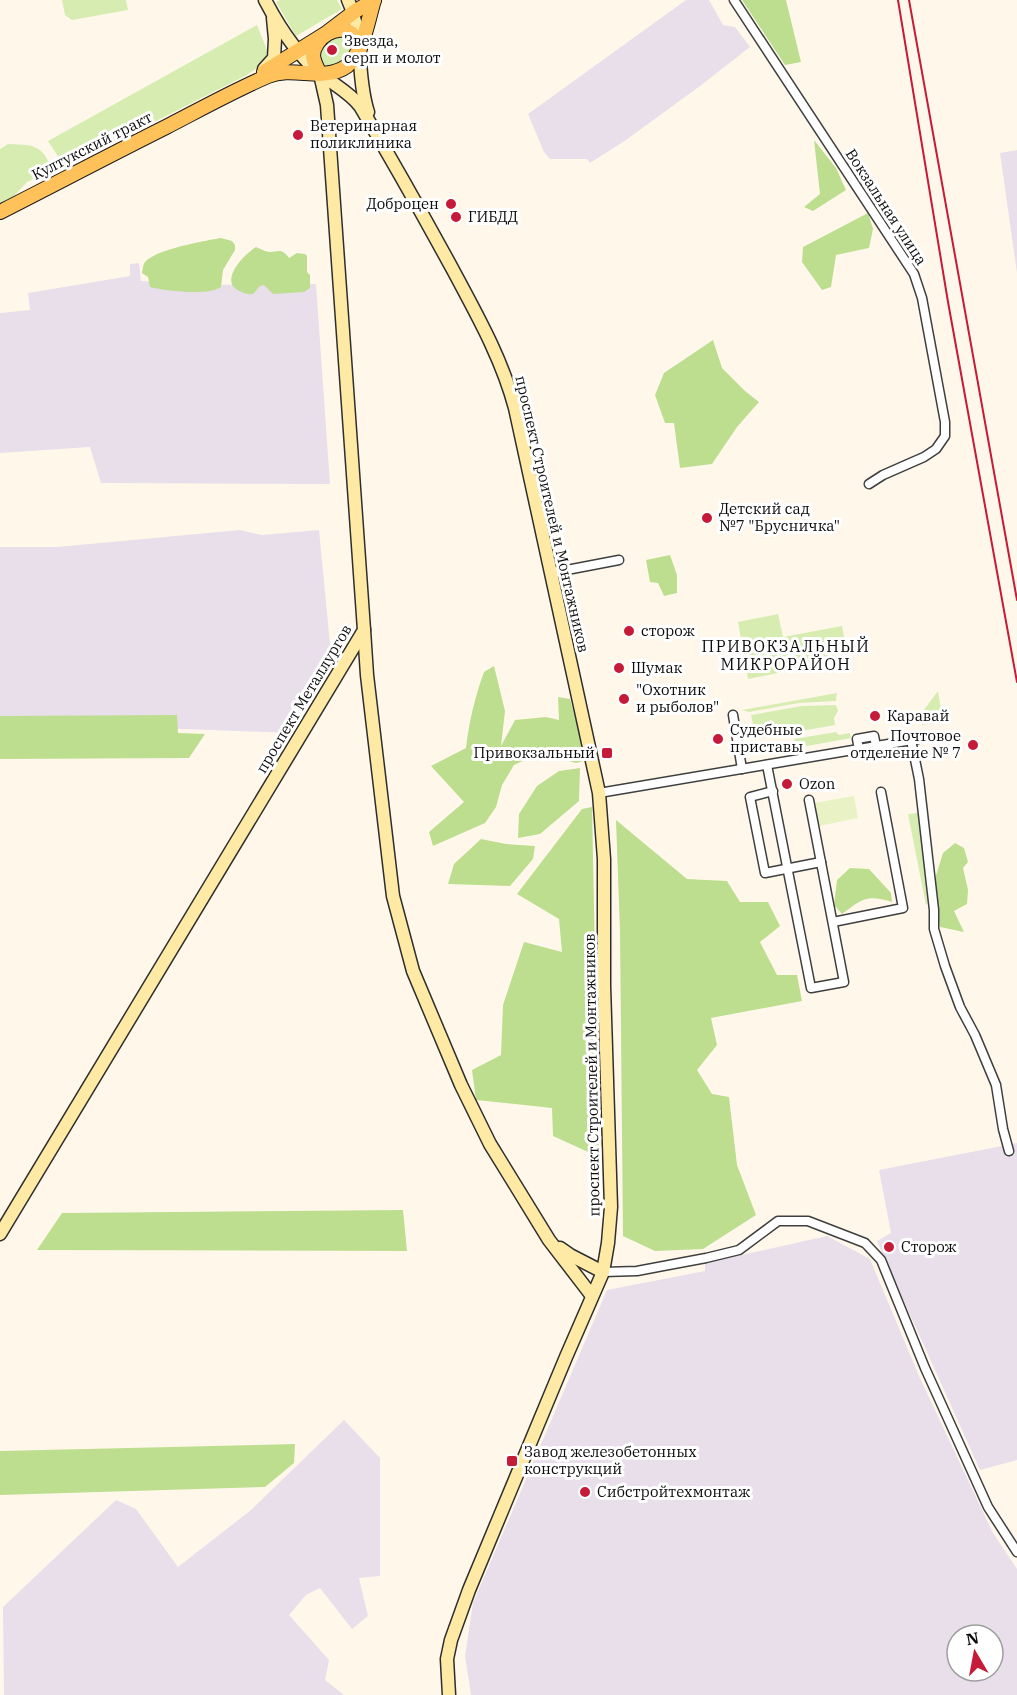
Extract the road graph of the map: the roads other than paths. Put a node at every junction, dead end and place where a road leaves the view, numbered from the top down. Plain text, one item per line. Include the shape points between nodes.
1 (265, 0) edge
2 (374, 0) edge
3 (734, 0) edge
4 (351, 6) edge
5 (272, 14) junction
6 (325, 34) junction
7 (360, 49) junction
8 (297, 51) junction
9 (350, 63) junction
10 (320, 74) junction
11 (258, 76) junction
12 (337, 85) junction
13 (327, 105) junction
14 (200, 110) junction
15 (373, 128) junction
16 (0, 212) edge
17 (869, 484) dead end
18 (619, 560) dead end
19 (551, 573) junction
20 (364, 630) junction
21 (733, 715) dead end
22 (767, 765) junction
23 (742, 769) junction
24 (773, 791) junction
25 (880, 792) dead end
26 (599, 793) junction
27 (810, 800) dead end
28 (821, 862) junction
29 (789, 868) junction
30 (833, 922) junction
31 (1009, 1151) dead end
32 (0, 1234) edge
33 (549, 1240) junction
34 (603, 1272) junction
35 (592, 1296) junction
36 (1017, 1552) edge
37 (449, 1695) edge

1 - 5 street
2 - 4 main road
2 - 7 main road
3 - 17 street, Вокзальная улица via 914,274 922,298 945,436 924,457
4 - 6 main road
4 - 7 street, проспект Строителей и Монтажников
5 - 8 street, проспект Строителей и Монтажников
5 - 11 street via 274,58
6 - 7 main road via 348,31
6 - 8 main road
6 - 10 main road via 314,52
7 - 9 main road
7 - 15 street, проспект Строителей и Монтажников via 361,86
8 - 10 street, проспект Строителей и Монтажников
8 - 11 main road
9 - 10 main road via 335,72
9 - 12 street
10 - 12 street, проспект Строителей и Монтажников
10 - 13 street, проспект Металлургов
10 - 14 main road via 274,74
11 - 14 main road
12 - 13 street
12 - 15 street, проспект Строителей и Монтажников via 358,103
13 - 20 street, проспект Металлургов
14 - 16 main road, Култукский тракт
15 - 19 street, проспект Строителей и Монтажников via 466,295 506,377
18 - 19 street
19 - 26 street, проспект Строителей и Монтажников
20 - 32 street, проспект Металлургов
20 - 33 street via 393,896 413,971 485,1134
21 - 23 street
22 - 23 street
22 - 24 street
22 - 31 street via 914,740 934,929 960,1007 996,1085
23 - 26 street
24 - 29 street
24 - 29 street via 750,797 765,873
25 - 30 street via 903,908
26 - 34 street, проспект Строителей и Монтажников via 604,859 611,1207
27 - 28 street
28 - 29 street
28 - 30 street
29 - 30 street via 811,988 844,982
33 - 34 street
33 - 35 street
34 - 35 street, проспект Строителей и Монтажников
34 - 36 street via 637,1271 740,1250 778,1221 808,1221 865,1243 881,1260 988,1506
35 - 37 street, проспект Строителей и Монтажников via 451,1640 447,1659

